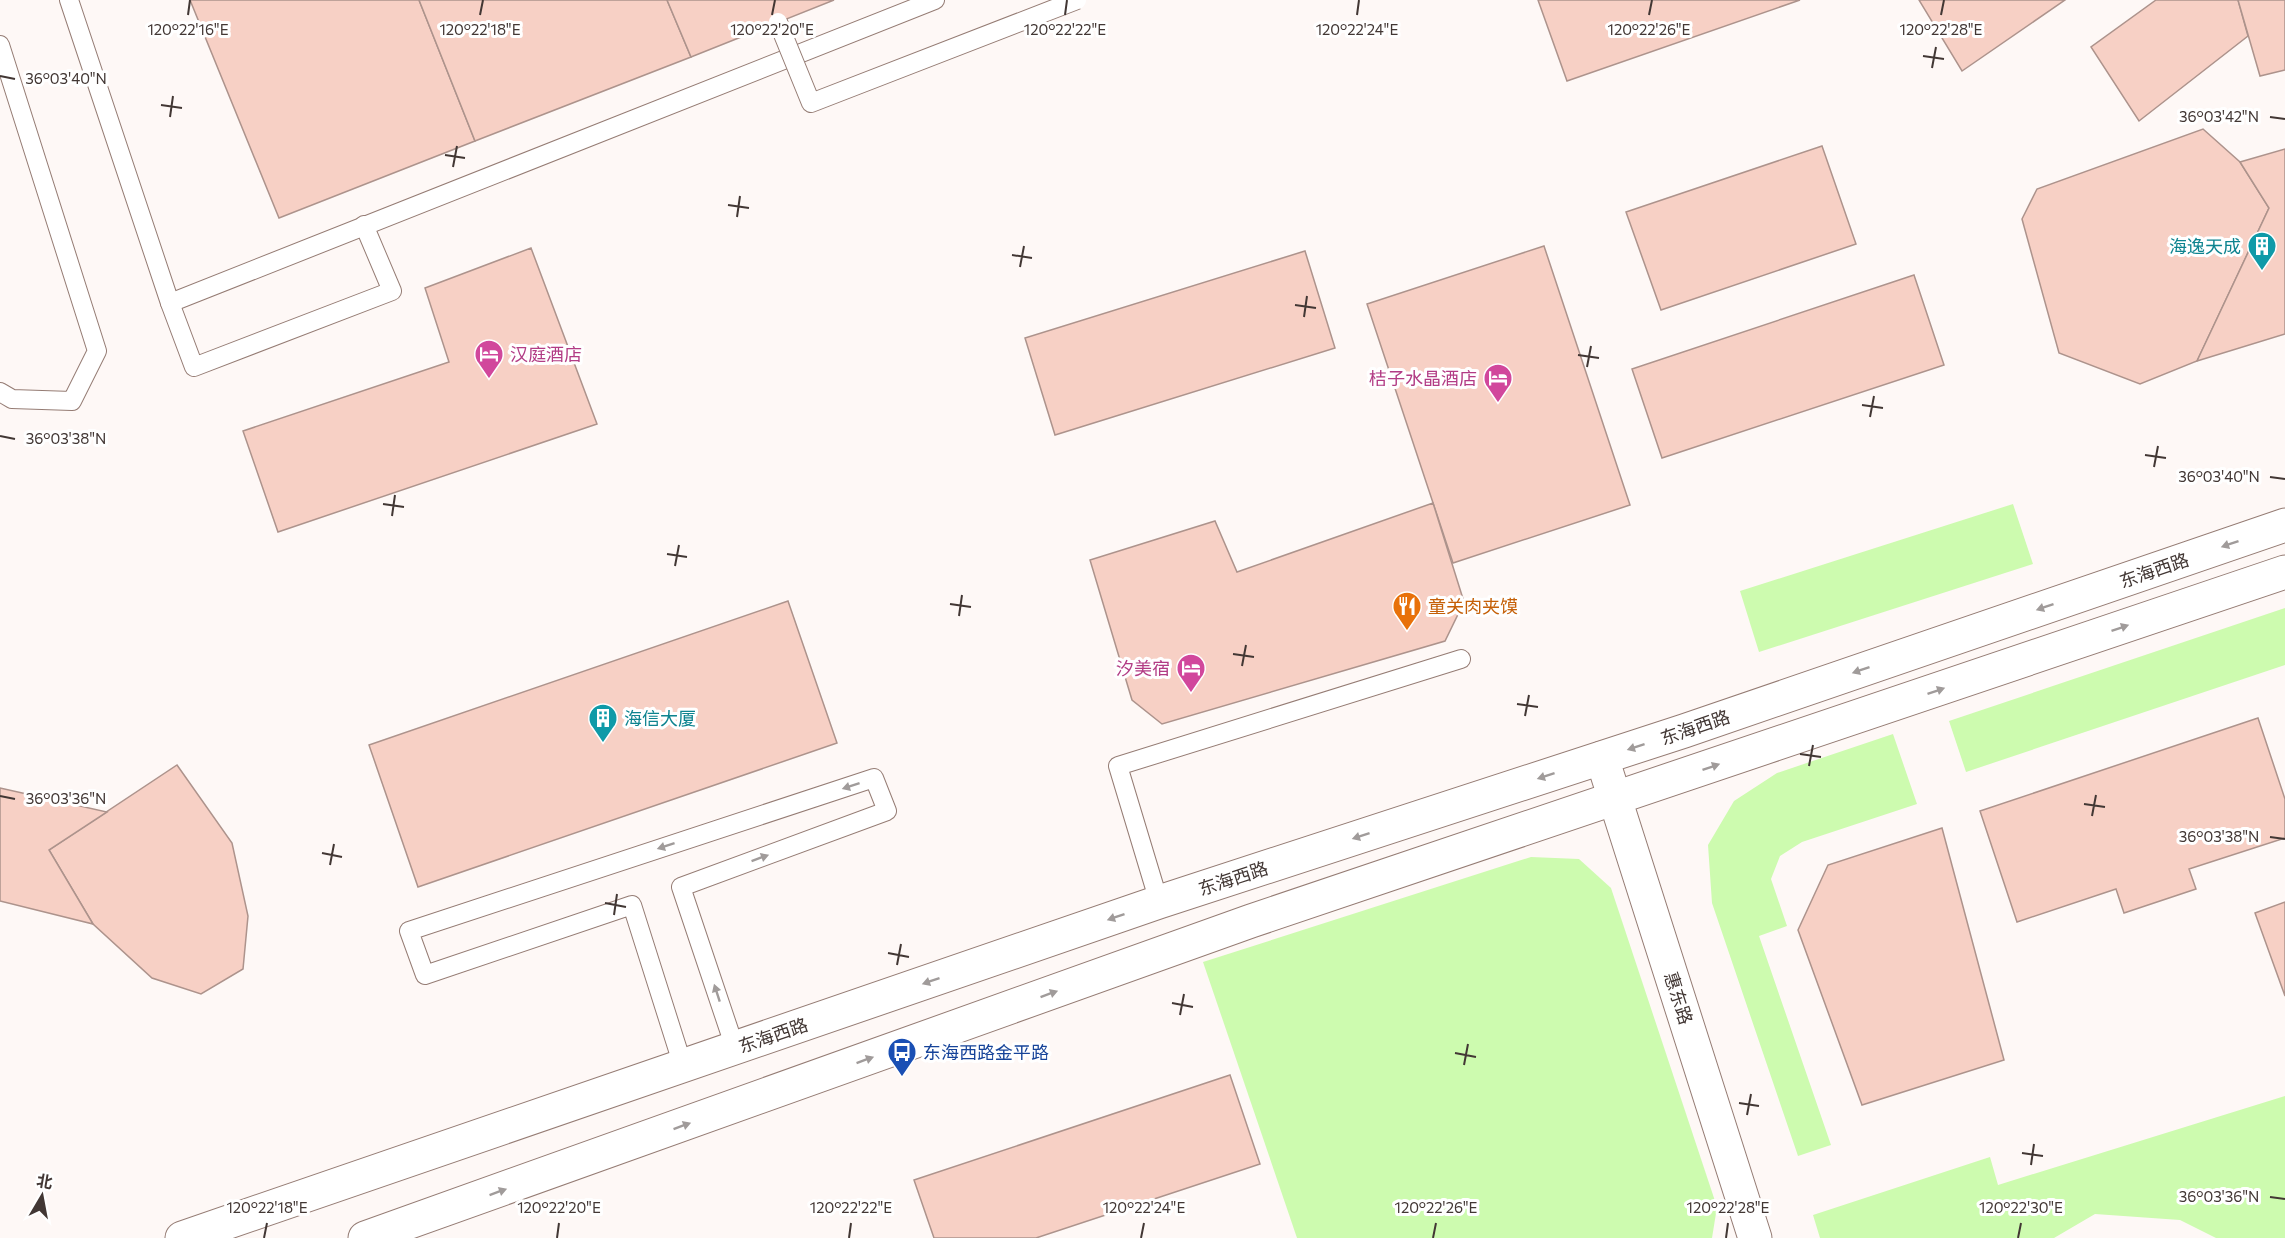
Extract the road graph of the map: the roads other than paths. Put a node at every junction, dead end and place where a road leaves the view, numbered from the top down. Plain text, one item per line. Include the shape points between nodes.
1 (69, 0) edge
2 (935, 0) edge
3 (1077, 0) edge
4 (778, 22) dead end
5 (0, 45) edge
6 (364, 225) junction
7 (170, 303) junction
8 (0, 392) edge
9 (2285, 525) edge
10 (2285, 572) edge
11 (1461, 659) dead end
12 (1602, 758) junction
13 (1616, 799) junction
14 (1159, 902) junction
15 (735, 1048) junction
16 (683, 1066) junction
17 (183, 1238) edge
18 (365, 1238) edge
19 (1755, 1238) edge

1 - 7 lane
2 - 6 lane
3 - 4 lane, bridge via 811,104
5 - 8 lane via 97,351 72,401 12,399
6 - 7 lane
6 - 7 lane via 393,291 194,367
9 -> 12 main road, 东海西路
13 -> 10 main road
11 - 14 lane via 1118,766
12 - 13 main road, 惠东路
12 -> 14 main road, 东海西路
18 -> 13 main road via 1251,921
13 - 19 main road, 惠东路
14 -> 15 main road, 东海西路
15 - 16 main road, 东海西路
15 -> 16 lane via 681,887 887,811 874,778 409,930 425,975 632,905
16 - 17 main road, 东海西路

